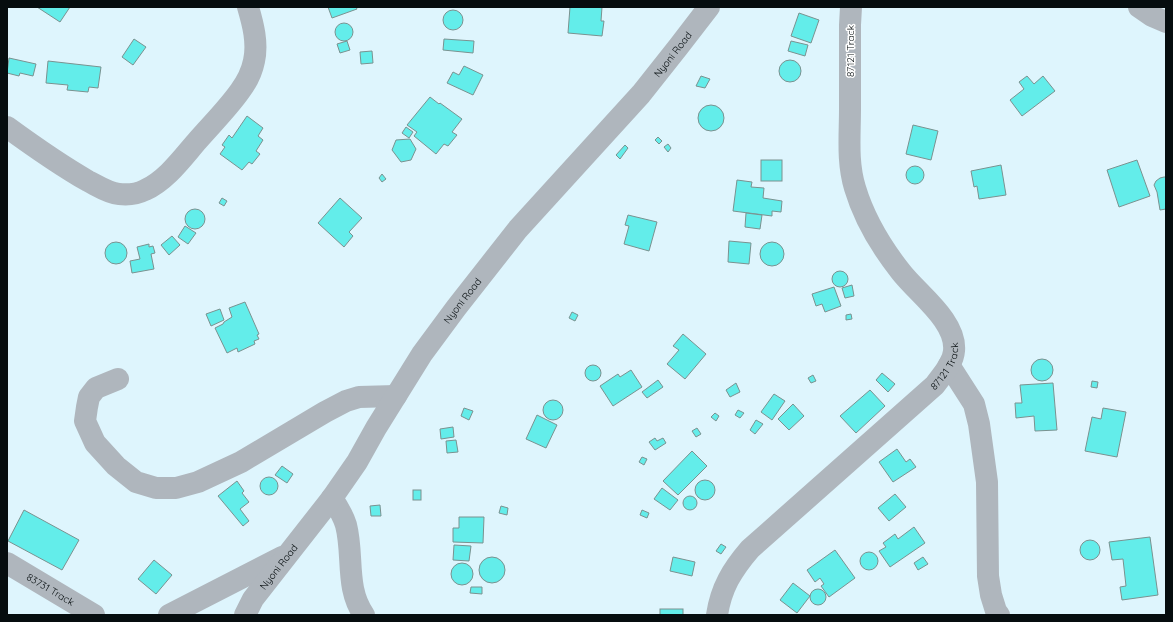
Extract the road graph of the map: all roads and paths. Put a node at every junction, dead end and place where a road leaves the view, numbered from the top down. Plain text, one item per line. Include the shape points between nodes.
1 (248, 7) edge
2 (709, 7) edge
3 (851, 7) edge
4 (1139, 7) edge
5 (1166, 22) edge
6 (7, 127) edge
7 (949, 365) junction
8 (118, 379) dead end
9 (396, 396) junction
10 (332, 498) junction
11 (287, 554) junction
12 (7, 563) edge
13 (94, 615) edge
14 (169, 615) edge
15 (245, 615) edge
16 (364, 615) edge
17 (717, 615) edge
18 (999, 615) edge

1 - 6 street via 254,28 254,61 240,91 172,169 146,190 131,194 104,190 71,171
2 - 9 street, Nyoni Road via 641,94 518,229 422,354
3 - 7 street, 87121 Track via 850,160 855,188 882,245 950,330 954,351
4 - 5 street
7 - 17 street, 87121 Track via 934,385 750,549 726,582
7 - 18 street via 974,404 979,424 987,482 988,576 991,595
8 - 9 street via 96,388 89,397 85,421 95,443 116,466 136,482 156,488 176,488 198,482 241,462 346,401 359,397
9 - 10 street, Nyoni Road via 357,462
10 - 11 street, Nyoni Road
10 - 16 street via 342,513 346,526 351,585 354,598
11 - 14 street
11 - 15 street, Nyoni Road
12 - 13 street, 83731 Track

